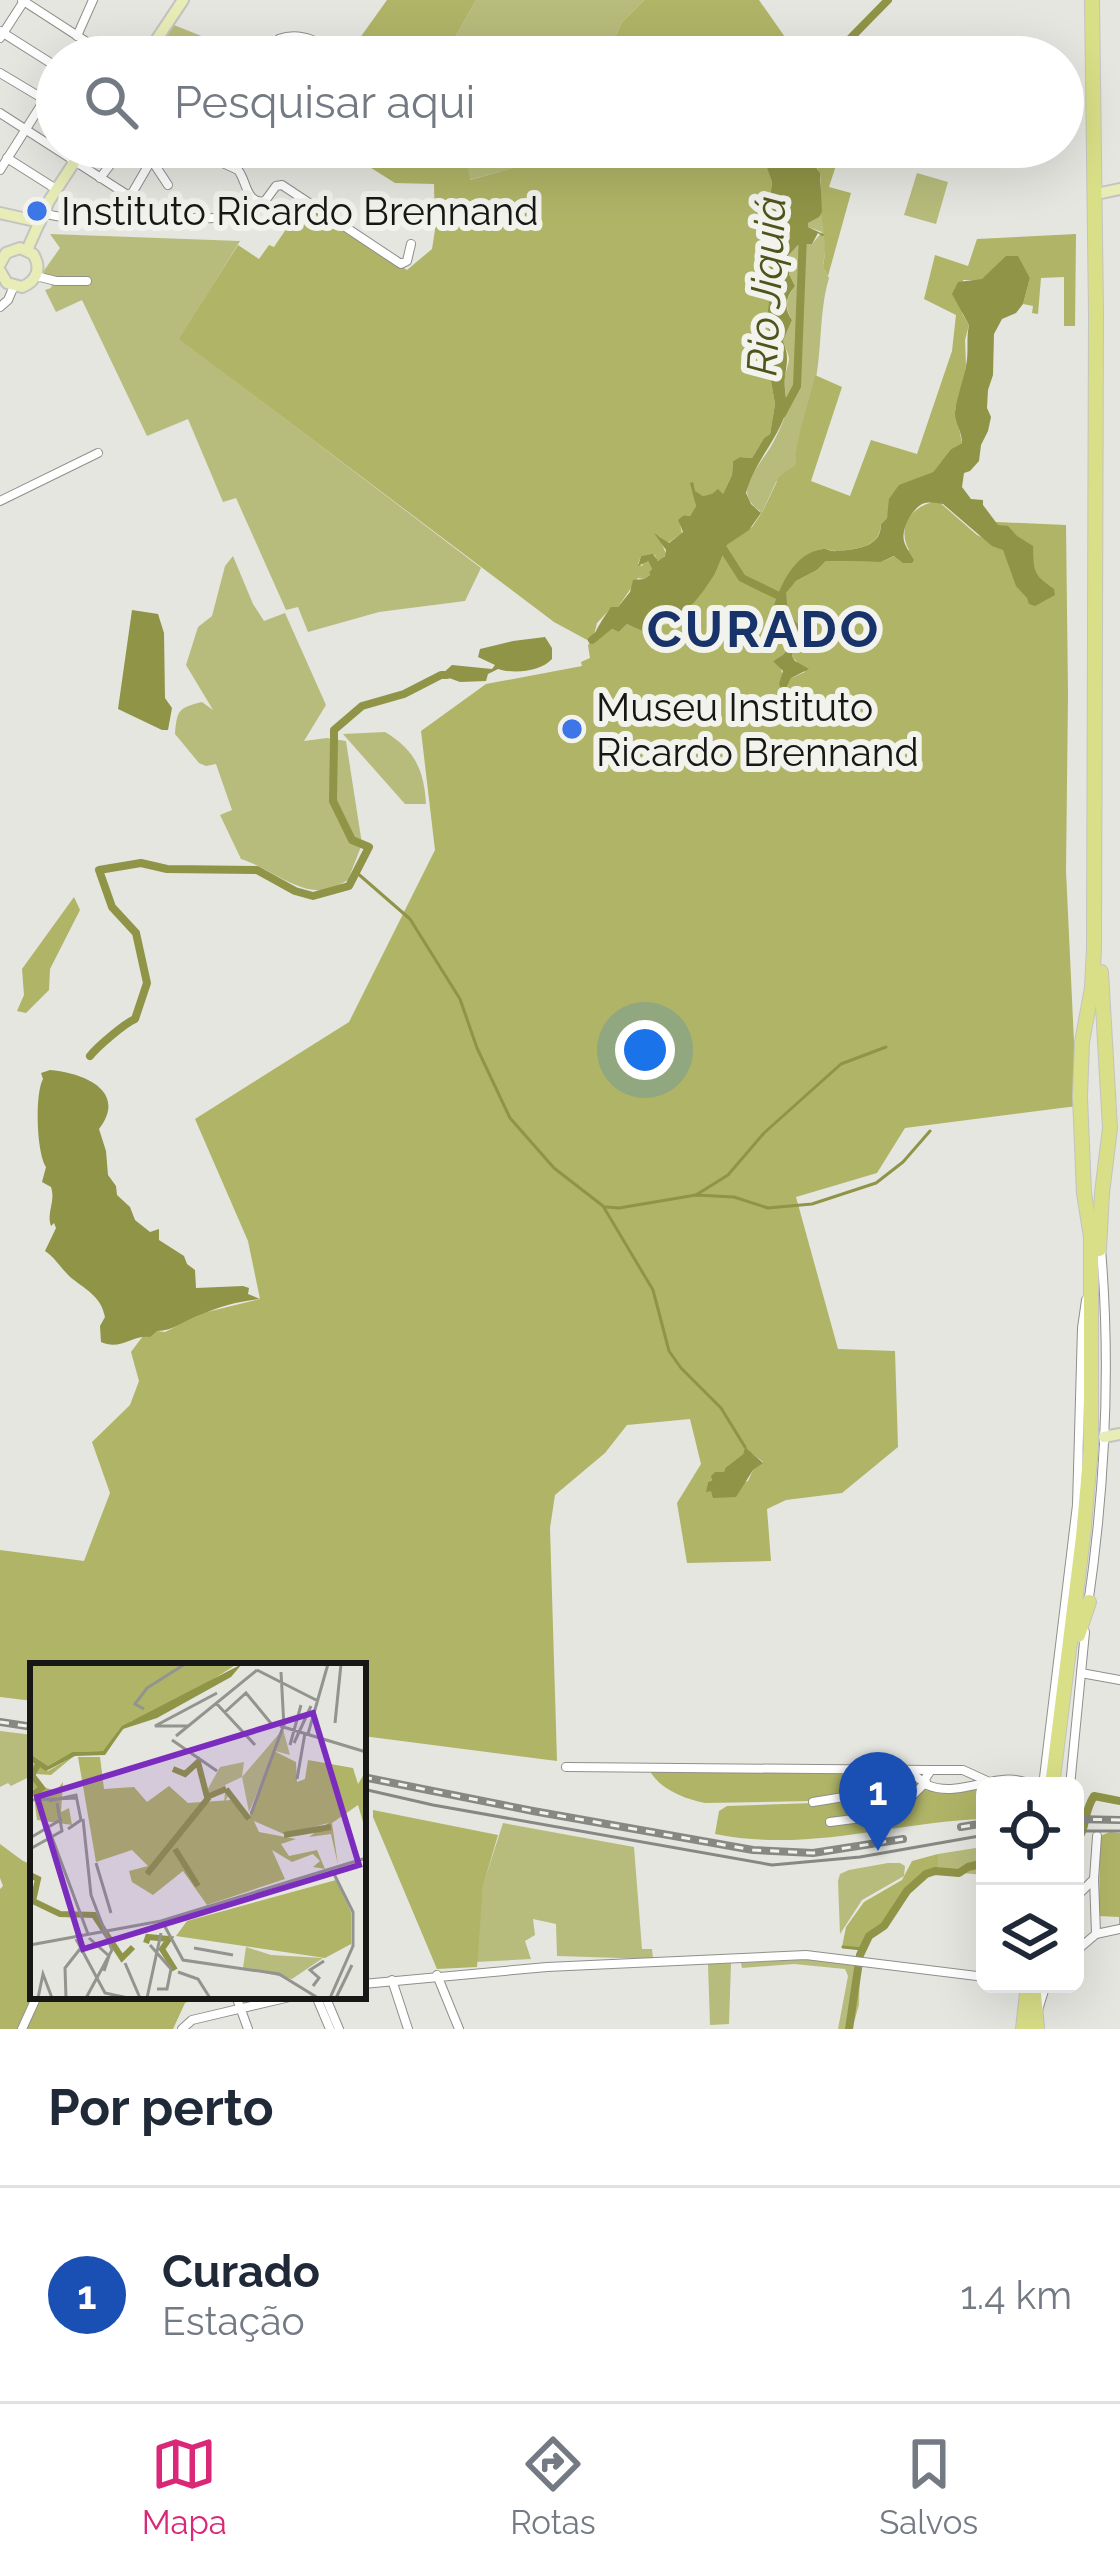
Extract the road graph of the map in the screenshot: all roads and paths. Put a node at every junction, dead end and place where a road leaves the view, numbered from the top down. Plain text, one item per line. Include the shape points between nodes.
1 (93, 0) edge
2 (183, 0) edge
3 (1096, 0) edge
4 (23, 1) edge
5 (1, 34) edge
6 (78, 36) edge
7 (82, 36) edge
8 (160, 36) edge
9 (36, 55) edge
10 (0, 73) edge
11 (36, 94) edge
12 (0, 113) edge
13 (36, 113) edge
14 (26, 129) junction
15 (36, 136) edge
16 (7, 158) junction
17 (70, 168) edge
18 (85, 168) edge
19 (108, 168) edge
20 (146, 168) edge
21 (158, 168) edge
22 (233, 168) edge
23 (0, 170) edge
24 (100, 178) junction
25 (168, 185) dead end
26 (56, 189) junction
27 (1120, 189) edge
28 (1101, 193) junction
29 (129, 196) junction
30 (0, 213) edge
31 (236, 216) dead end
32 (168, 217) junction
33 (117, 219) junction
34 (35, 220) junction
35 (411, 244) dead end
36 (24, 249) junction
37 (0, 263) edge
38 (36, 276) junction
39 (87, 281) dead end
40 (14, 286) junction
41 (0, 308) edge
42 (98, 453) dead end
43 (0, 501) edge
44 (1109, 1091) junction
45 (1080, 1097) junction
46 (1082, 1143) junction
47 (1108, 1147) junction
48 (1100, 1236) junction
49 (1092, 1275) junction
50 (1120, 1434) edge
51 (1104, 1437) junction
52 (1066, 1595) junction
53 (1089, 1602) junction
54 (1078, 1635) junction
55 (1067, 1656) junction
56 (1081, 1673) junction
57 (1120, 1680) edge
58 (1046, 1760) junction
59 (566, 1767) dead end
60 (907, 1770) junction
61 (932, 1770) junction
62 (978, 1777) edge
63 (1033, 1777) edge
64 (1050, 1777) edge
65 (1053, 1777) edge
66 (1054, 1777) edge
67 (1071, 1777) edge
68 (925, 1783) junction
69 (976, 1786) edge
70 (914, 1795) junction
71 (813, 1802) dead end
72 (830, 1822) dead end
73 (1097, 1836) dead end
74 (1094, 1879) junction
75 (1084, 1889) edge
76 (1120, 1929) edge
77 (1096, 1934) junction
78 (1084, 1944) edge
79 (437, 1975) junction
80 (976, 1976) edge
81 (392, 1979) junction
82 (366, 1983) edge
83 (1035, 1993) edge
84 (36, 1999) edge
85 (237, 1999) edge
86 (282, 1999) edge
87 (317, 1999) edge
88 (327, 1999) edge
89 (241, 2009) junction
90 (204, 2018) junction
91 (22, 2029) edge
92 (182, 2029) edge
93 (192, 2029) edge
94 (248, 2029) edge
95 (330, 2029) edge
96 (339, 2029) edge
97 (408, 2029) edge
98 (459, 2029) edge
99 (1030, 2029) edge

1 - 7 street
2 - 8 main road
3 - 28 highway
3 - 45 highway via 1094,930
4 - 5 street
4 - 6 street
5 - 9 street
10 - 11 street
12 - 14 street
13 - 14 street
14 - 15 street
14 - 16 street
16 - 23 street
16 - 26 street
17 - 26 main road
18 - 24 street
19 - 24 street
20 - 29 street
21 - 25 street
22 - 35 street via 256,201 282,184 401,264
24 - 29 street
26 - 34 main road
27 - 28 main road
28 - 44 highway via 1101,947
29 - 32 street
29 - 33 street
30 - 34 main road
31 - 32 street
32 - 33 street
33 - 34 street
34 - 36 main road
36 - 37 main road
36 - 38 main road via 37,261
37 - 40 main road
38 - 39 street
38 - 40 main road
40 - 41 street
42 - 43 street
44 - 45 highway via 1096,1108
44 - 47 highway
45 - 46 highway
46 - 47 highway via 1098,1127
46 - 49 highway
47 - 48 highway
48 - 51 street
48 - 54 highway via 1098,1445
49 - 52 street
49 - 55 highway via 1088,1486
50 - 51 main road
51 - 53 street
52 - 55 highway
52 - 58 street
53 - 54 highway
53 - 56 street
54 - 66 highway
55 - 65 highway
56 - 57 street
56 - 67 street
58 - 63 street
58 - 64 street
59 - 60 street
60 - 61 street
60 - 68 street
61 - 62 street
61 - 68 street
68 - 69 street
68 - 70 street
70 - 71 street
70 - 72 street via 893,1814
73 - 74 street
74 - 75 street
74 - 77 street
76 - 77 street
77 - 78 street
79 - 80 street via 795,1956
79 - 81 street
79 - 98 street
81 - 82 street
81 - 97 street
83 - 99 highway
84 - 91 street
85 - 89 street
86 - 89 street
87 - 95 street
88 - 96 street
89 - 90 street
89 - 94 street
90 - 92 street
90 - 93 street

